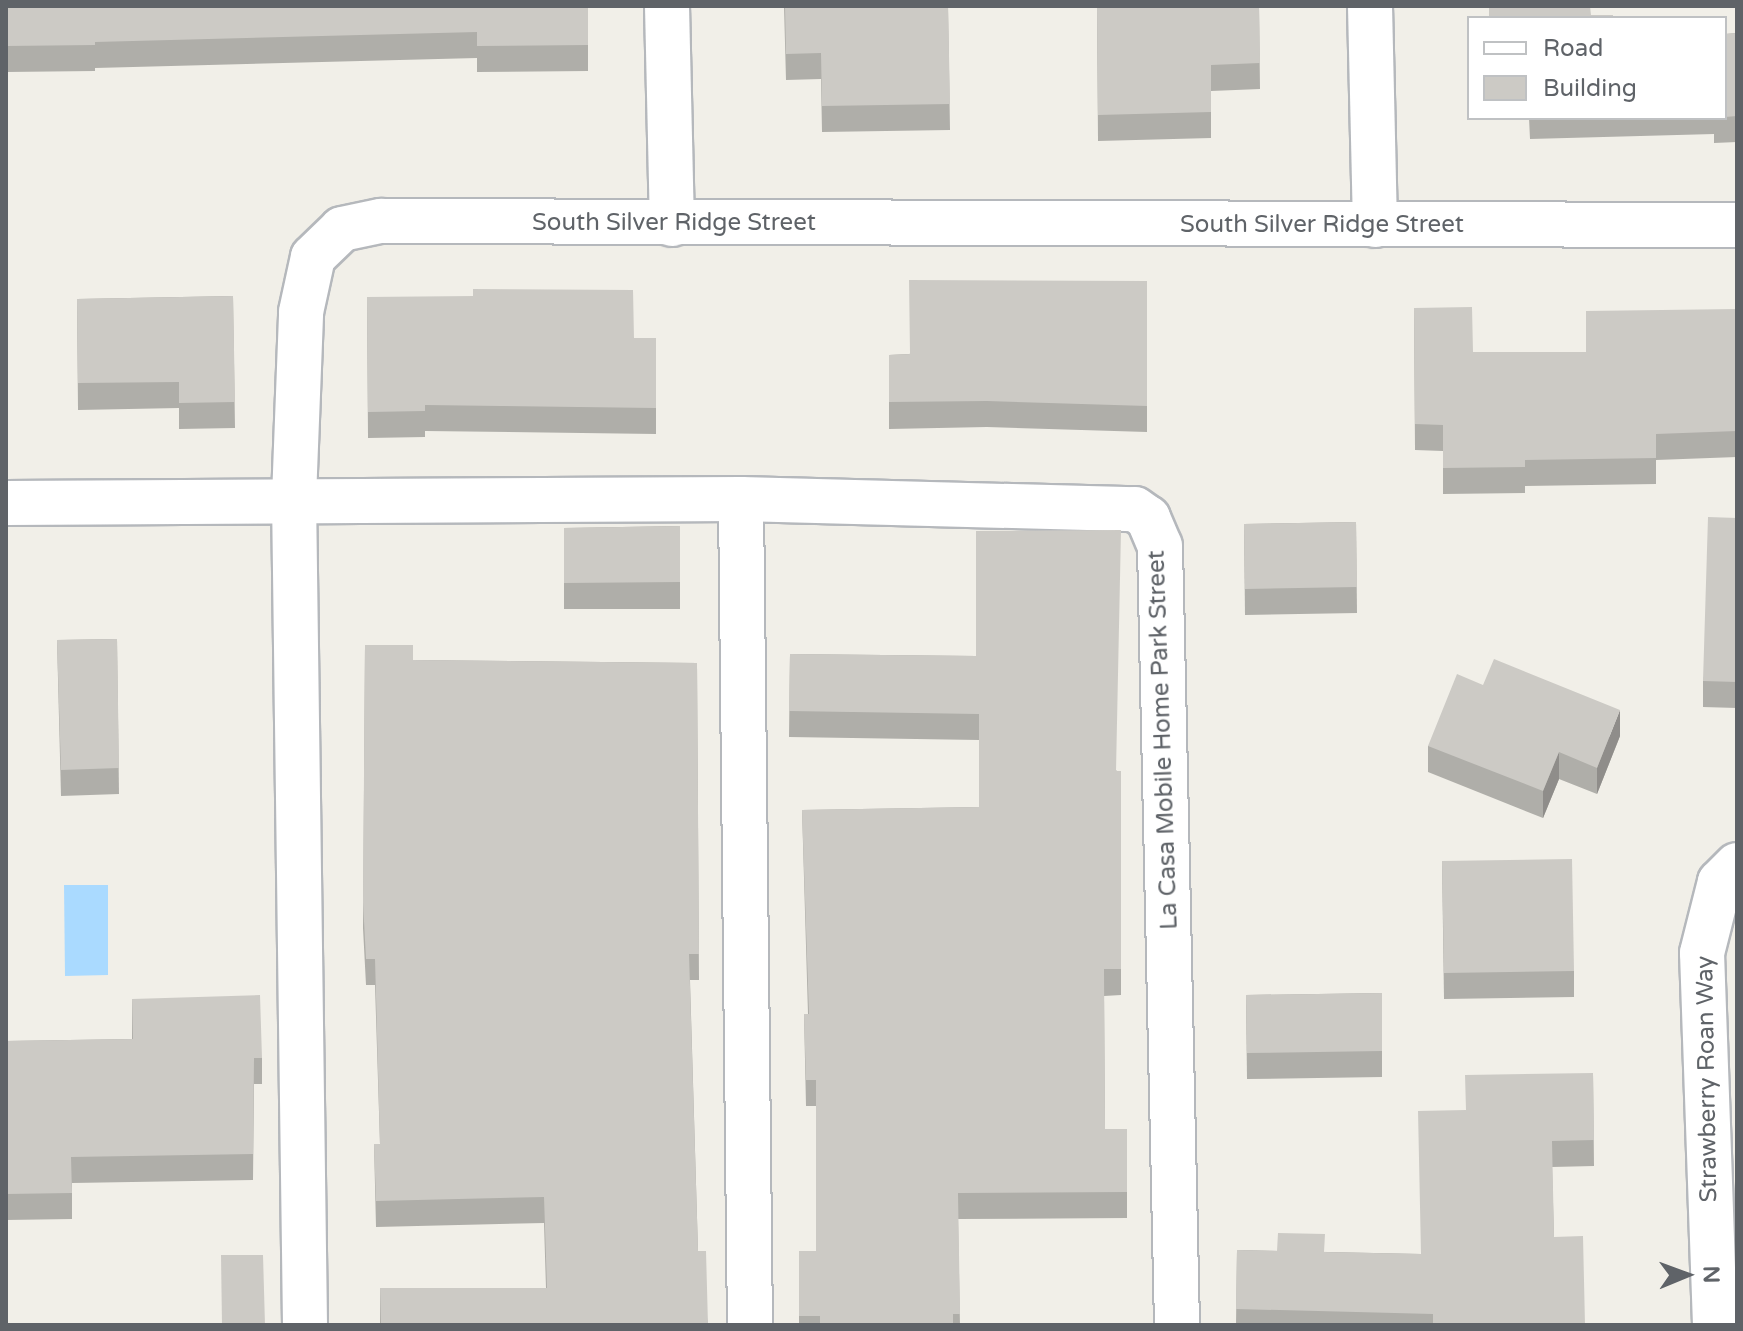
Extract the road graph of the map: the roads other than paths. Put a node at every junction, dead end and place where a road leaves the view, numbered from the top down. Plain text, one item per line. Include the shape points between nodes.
1 (667, 6) edge
2 (1370, 6) edge
3 (672, 224) junction
4 (1375, 225) junction
5 (1737, 225) edge
6 (294, 498) junction
7 (741, 499) junction
8 (6, 503) edge
9 (1728, 874) edge
10 (305, 1325) edge
11 (750, 1325) edge
12 (1177, 1325) edge
13 (1715, 1325) edge

1 - 3 street
2 - 4 street
3 - 4 street, South Silver Ridge Street
3 - 6 street, South Silver Ridge Street via 381,221 342,229 313,257 301,312
4 - 5 street, South Silver Ridge Street
6 - 7 street
6 - 8 street
6 - 10 street, South Silver Ridge Street
7 - 11 street
7 - 12 street, La Casa Mobile Home Park Street via 1135,509 1148,518 1160,546
9 - 13 street, Strawberry Roan Way via 1702,953

